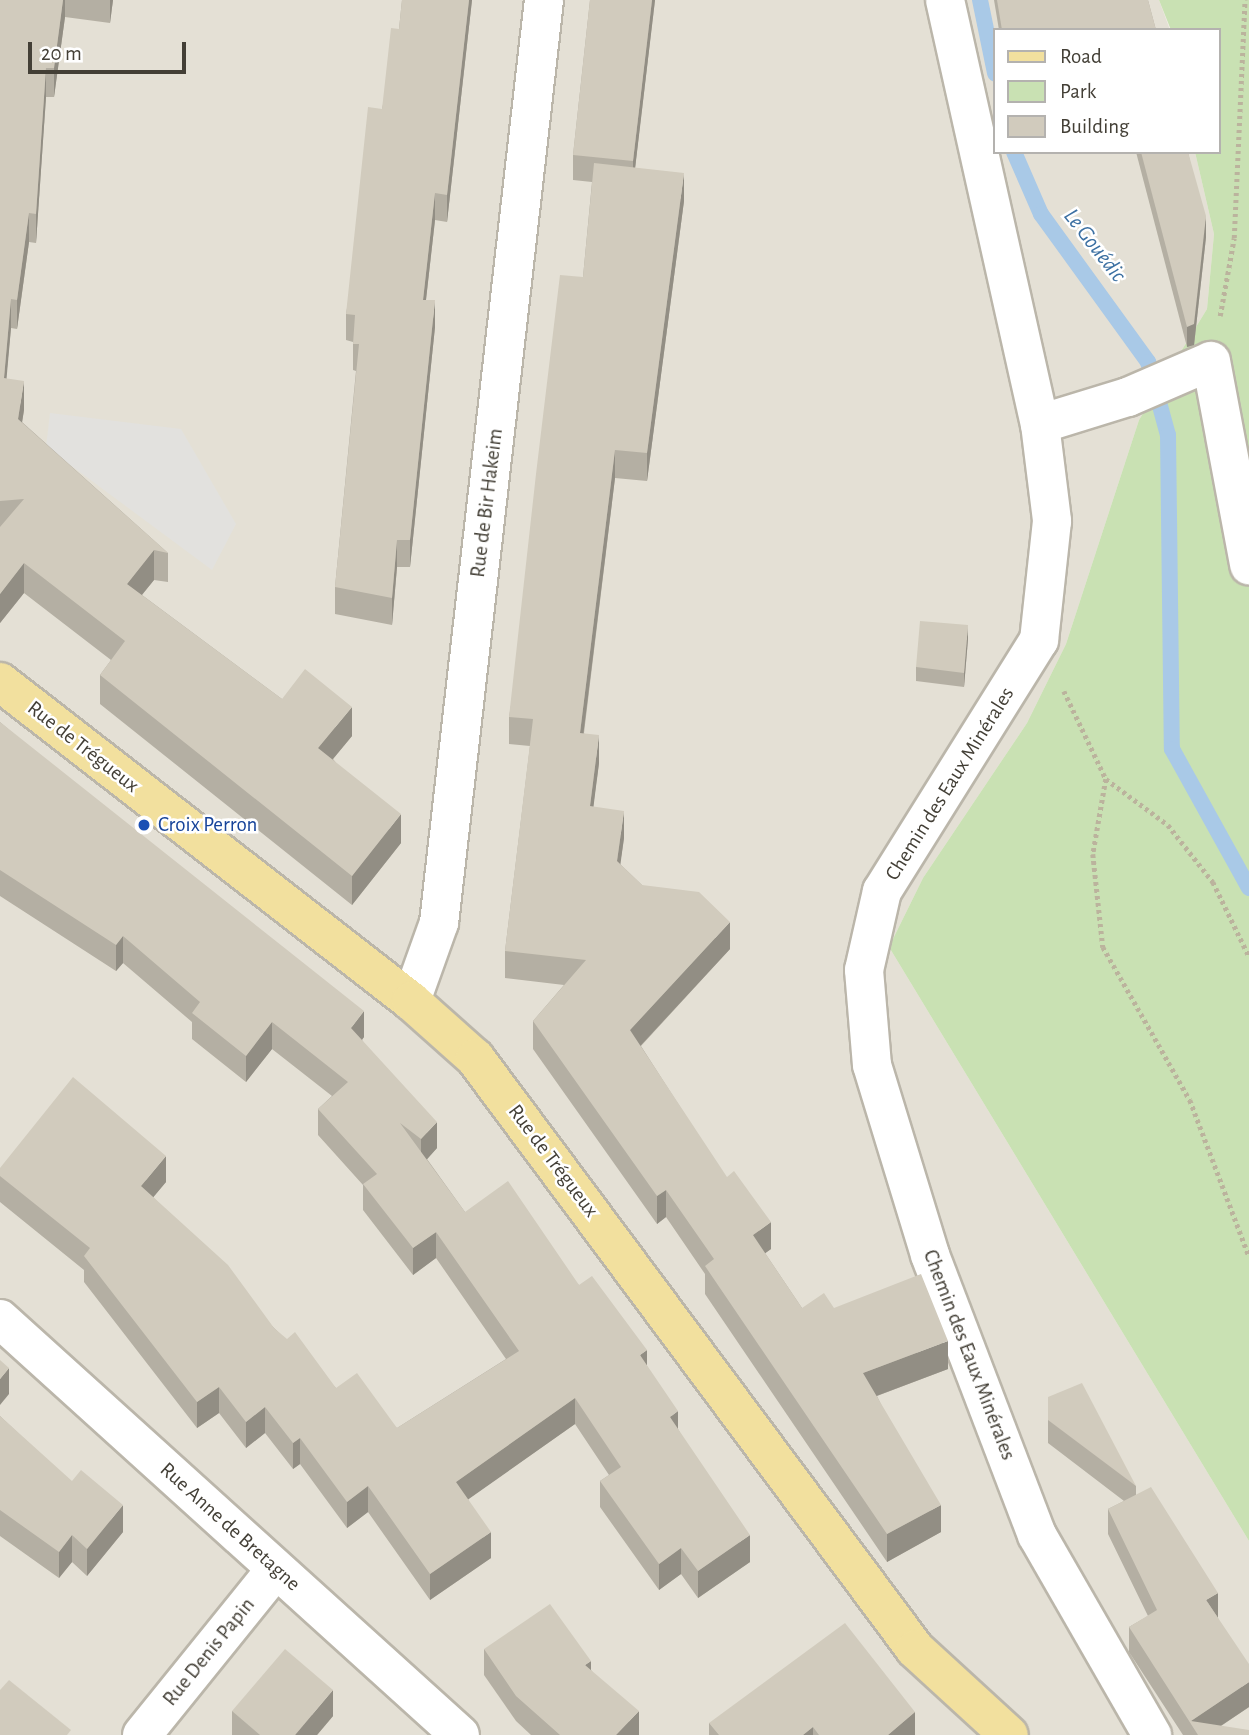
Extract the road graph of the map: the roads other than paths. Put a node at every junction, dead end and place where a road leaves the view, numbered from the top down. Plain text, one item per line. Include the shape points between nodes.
1 (544, 0) edge
2 (945, 0) edge
3 (1040, 424) junction
4 (1249, 565) edge
5 (0, 682) edge
6 (411, 1001) junction
7 (0, 1319) edge
8 (276, 1569) junction
9 (142, 1735) edge
10 (460, 1735) edge
11 (1009, 1735) edge
12 (1152, 1735) edge

1 - 6 street, Rue de Bir Hakeim via 439,923
2 - 3 street, Chemin des Eaux Minérales
3 - 4 street via 1128,397 1195,369
3 - 12 street, Chemin des Eaux Minérales via 1052,521 1039,639 882,891 864,970 872,1065 930,1255 1037,1535
5 - 6 main road, Rue de Trégueux
6 - 11 main road, Rue de Trégueux via 475,1058 915,1650
7 - 8 street, Rue Anne de Bretagne
8 - 9 street, Rue Denis Papin
8 - 10 street, Rue Anne de Bretagne

